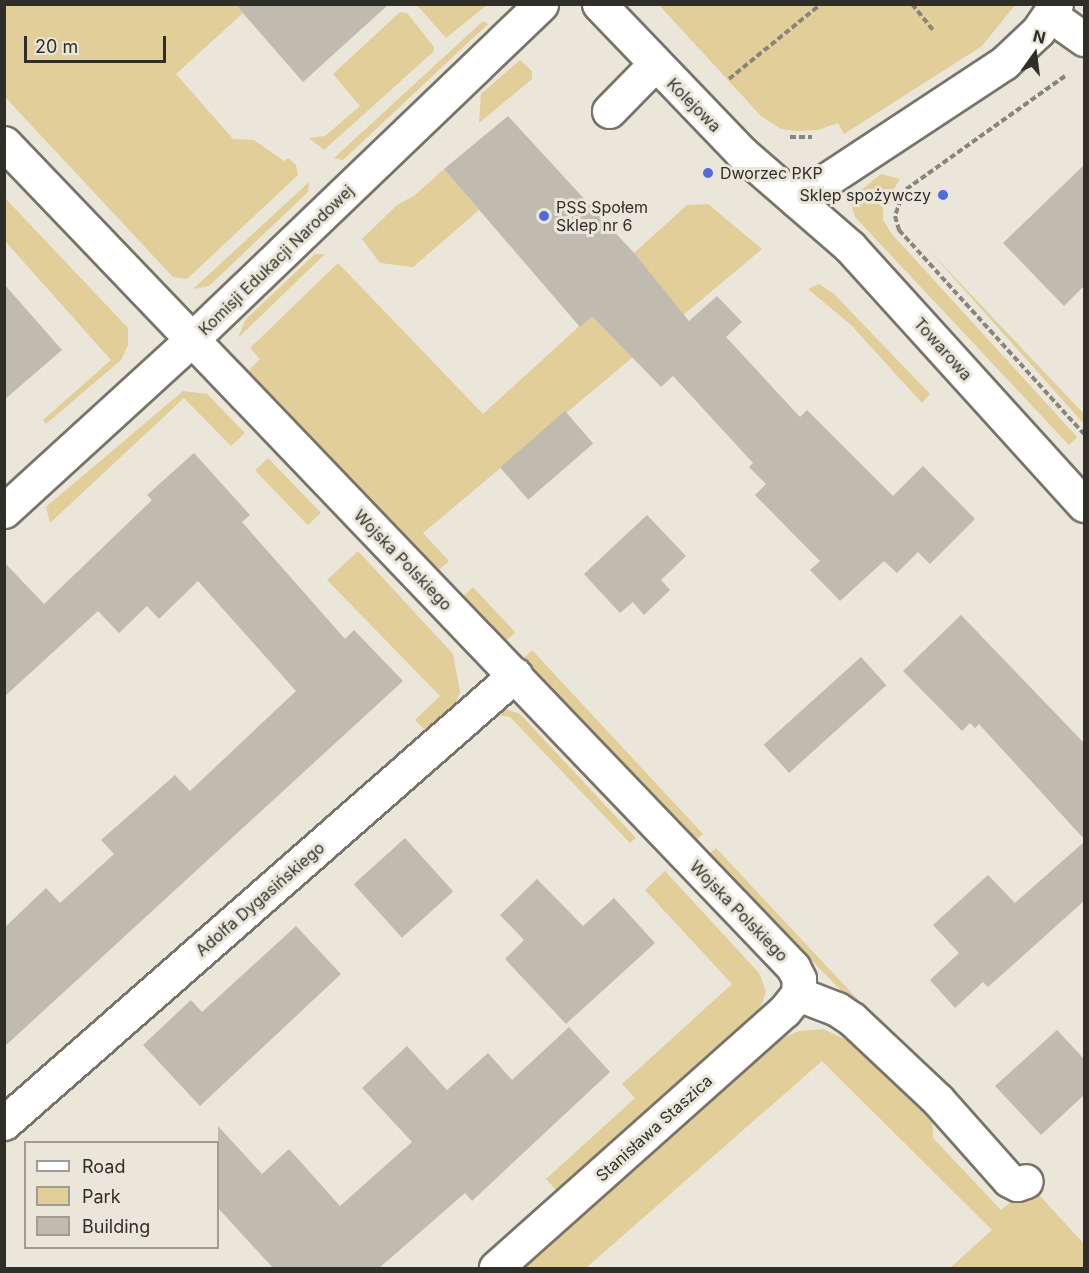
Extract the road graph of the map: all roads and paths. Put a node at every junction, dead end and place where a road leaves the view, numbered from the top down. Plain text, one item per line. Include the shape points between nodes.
1 (541, 4) edge
2 (600, 4) edge
3 (821, 4) edge
4 (912, 4) edge
5 (1053, 10) edge
6 (933, 30) dead end
7 (1084, 39) edge
8 (654, 65) junction
9 (1074, 70) dead end
10 (722, 85) dead end
11 (609, 111) dead end
12 (785, 135) dead end
13 (816, 137) dead end
14 (4, 143) edge
15 (796, 200) junction
16 (192, 340) junction
17 (1084, 434) edge
18 (1084, 505) edge
19 (4, 511) edge
20 (514, 675) junction
21 (798, 987) junction
22 (4, 1123) edge
23 (1026, 1181) dead end
24 (496, 1269) edge

1 - 16 street, Komisji Edukacji Narodowej
2 - 8 street, Kolejowa
3 - 10 path
4 - 6 path
5 - 7 street
5 - 15 street via 1004,63
8 - 11 street
8 - 15 street, Kolejowa via 742,153
9 - 17 path via 904,191 895,216 899,230
12 - 13 path
14 - 16 street, Wojska Polskiego
15 - 18 street, Towarowa via 850,247
16 - 19 street, Komisji Edukacji Narodowej
16 - 20 street, Wojska Polskiego
20 - 21 street, Wojska Polskiego via 784,958
20 - 22 street, Adolfa Dygasińskiego
21 - 23 street via 852,1019 937,1099 1009,1180 1017,1184
21 - 24 street, Stanisława Staszica via 784,1011

